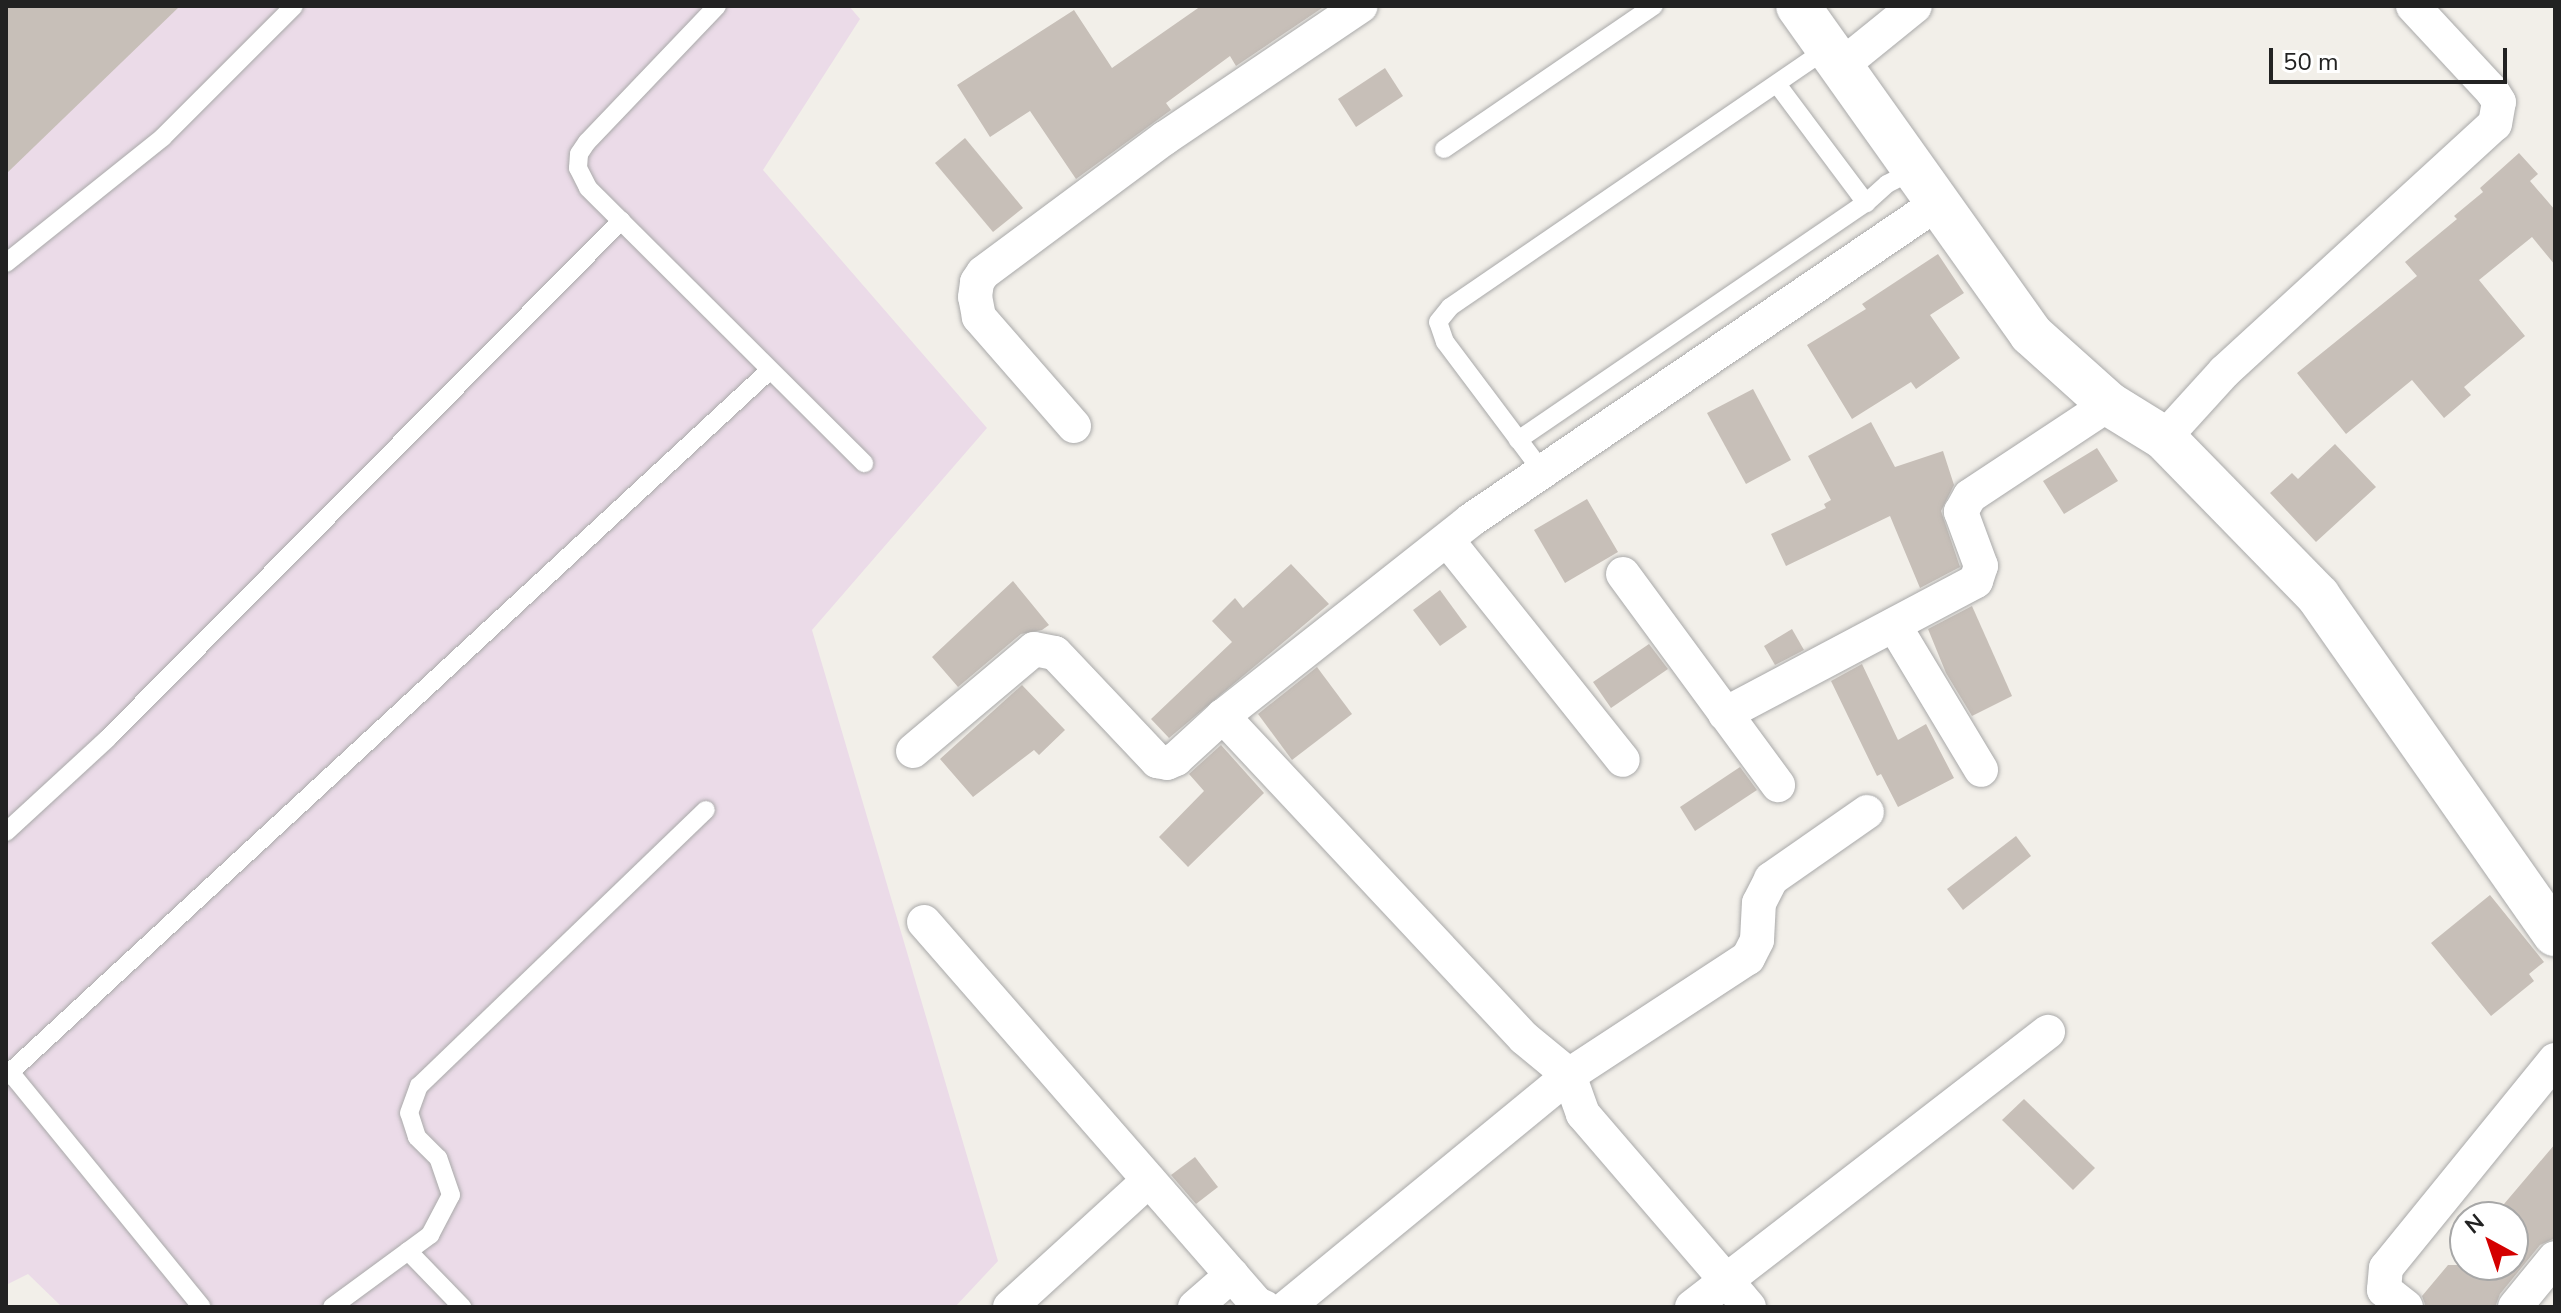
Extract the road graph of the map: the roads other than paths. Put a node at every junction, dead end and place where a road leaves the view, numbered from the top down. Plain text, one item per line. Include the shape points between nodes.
1 (294, 6) edge
2 (717, 6) edge
3 (1361, 6) edge
4 (1654, 6) edge
5 (1798, 6) edge
6 (1915, 6) edge
7 (2413, 6) edge
8 (1835, 57) junction
9 (1777, 84) junction
10 (1444, 149) dead end
11 (1927, 187) junction
12 (1866, 203) junction
13 (621, 221) junction
14 (6, 263) edge
15 (770, 370) junction
16 (2109, 404) junction
17 (1074, 426) dead end
18 (2164, 438) junction
19 (1518, 440) junction
20 (864, 463) dead end
21 (1542, 471) junction
22 (1448, 541) junction
23 (1623, 574) dead end
24 (1894, 625) junction
25 (1725, 714) junction
26 (1223, 716) junction
27 (913, 751) dead end
28 (1623, 760) dead end
29 (1981, 770) dead end
30 (1778, 785) dead end
31 (706, 810) dead end
32 (1867, 812) dead end
33 (6, 832) edge
34 (924, 922) dead end
35 (2555, 934) edge
36 (2048, 1032) dead end
37 (2555, 1060) edge
38 (8, 1074) edge
39 (1569, 1075) junction
40 (1149, 1180) junction
41 (408, 1251) junction
42 (2555, 1258) edge
43 (1232, 1275) junction
44 (1723, 1280) junction
45 (202, 1307) edge
46 (332, 1307) edge
47 (462, 1307) edge
48 (1010, 1307) edge
49 (1195, 1307) edge
50 (1264, 1307) edge
51 (1287, 1307) edge
52 (1692, 1307) edge
53 (1749, 1307) edge
54 (2406, 1307) edge
55 (2515, 1307) edge

1 - 14 lane via 163,137
2 - 13 lane via 579,154 578,168 588,188
3 - 17 street via 1165,138 983,273 975,297 979,317
4 - 10 lane
5 - 8 street
6 - 8 street
7 - 18 street via 2492,91 2499,102 2495,124 2224,372
8 - 9 lane
8 - 11 street
9 - 12 lane
9 - 19 lane via 1450,307 1438,322 1445,342
11 - 12 lane via 1887,184
11 - 16 street via 2031,334
11 - 21 street
12 - 19 lane
13 - 15 lane
13 - 33 lane via 107,739
15 - 20 lane
15 - 38 lane
16 - 18 street
16 - 24 street via 1970,496 1961,512 1981,566 1976,581
18 - 35 street via 2318,596
19 - 21 lane
21 - 22 street
22 - 26 street
22 - 28 street
23 - 25 street
24 - 25 street
24 - 29 street
25 - 30 street
26 - 27 street via 1176,759 1157,761 1055,653 1034,649
26 - 39 street via 1524,1038
31 - 41 lane via 419,1086 409,1113 417,1137 438,1158 451,1195 430,1235
32 - 39 street via 1771,879 1759,903 1757,940 1748,958
34 - 40 street
36 - 44 street
37 - 54 street via 2386,1268 2384,1290
38 - 45 lane
39 - 44 street via 1583,1114
39 - 51 street
40 - 43 street
40 - 48 street
41 - 46 lane
41 - 47 lane
42 - 55 street
43 - 49 street
43 - 50 street
44 - 52 street
44 - 53 street

